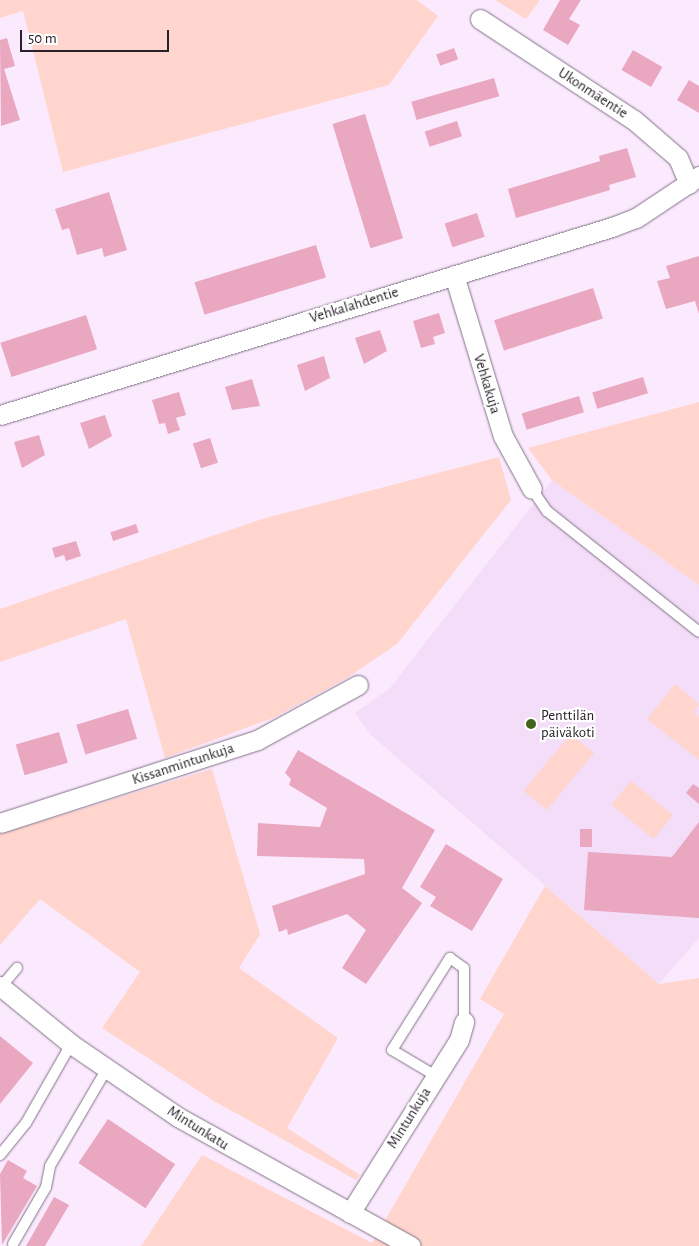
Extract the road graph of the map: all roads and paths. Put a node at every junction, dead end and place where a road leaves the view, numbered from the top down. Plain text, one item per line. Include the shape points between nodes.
1 (480, 19) dead end
2 (694, 180) edge
3 (454, 275) junction
4 (0, 415) edge
5 (532, 489) joint
6 (699, 632) edge
7 (358, 685) dead end
8 (0, 823) edge
9 (17, 968) dead end
10 (0, 986) edge
11 (464, 1022) joint
12 (71, 1044) junction
13 (106, 1070) junction
14 (436, 1076) junction
15 (0, 1155) edge
16 (350, 1213) junction
17 (13, 1244) dead end
18 (411, 1246) edge

1 - 2 street, Ukonmäentie via 634,120 678,158
2 - 3 street, Vehkalahdentie via 636,218
3 - 4 street, Vehkalahdentie
3 - 5 street, Vehkakuja via 503,436
5 - 6 lane via 547,511
7 - 8 street, Kissanmintunkuja via 258,740
9 - 10 lane
10 - 12 street, Mintunkatu
11 - 14 street, Mintunkuja via 459,1040
11 - 14 lane via 464,968 450,958 392,1050
12 - 13 street, Mintunkatu
12 - 15 lane via 26,1123
13 - 16 street, Mintunkatu via 241,1155
13 - 17 lane via 50,1166 46,1186
14 - 16 street, Mintunkuja
16 - 18 street, Mintunkatu

